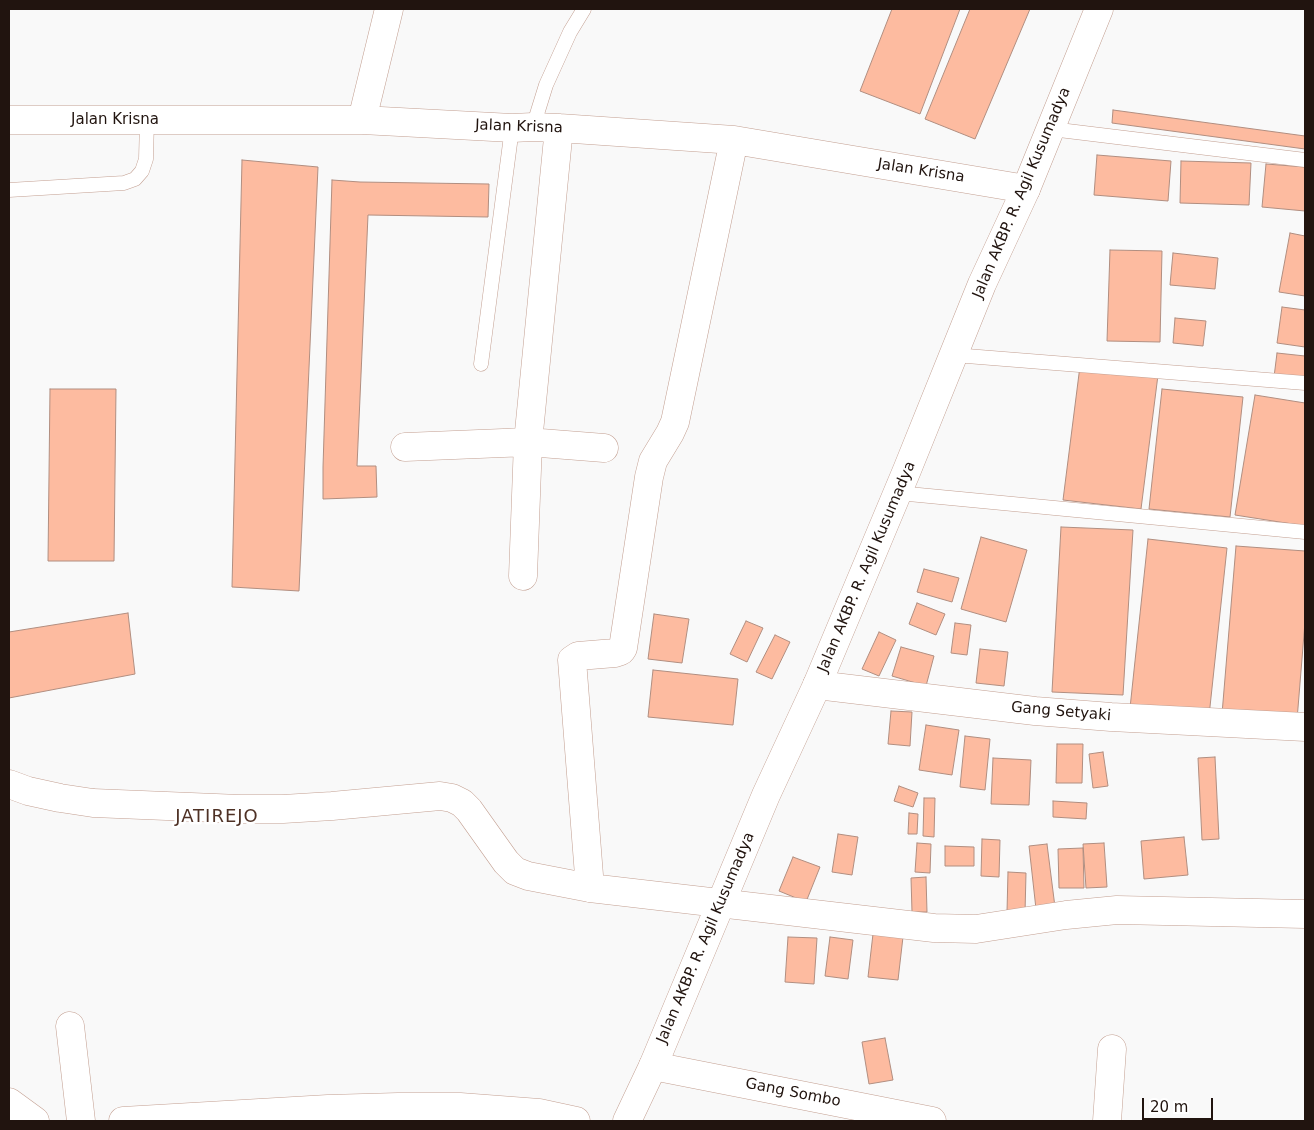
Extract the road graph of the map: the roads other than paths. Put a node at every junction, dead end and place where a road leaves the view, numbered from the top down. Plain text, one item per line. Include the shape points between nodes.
1 (389, 9) edge
2 (584, 9) edge
3 (1099, 9) edge
4 (9, 120) edge
5 (147, 120) junction
6 (362, 120) junction
7 (535, 127) junction
8 (1051, 128) junction
9 (734, 140) junction
10 (1305, 160) edge
11 (1026, 188) junction
12 (9, 190) edge
13 (954, 355) junction
14 (481, 364) dead end
15 (1305, 383) edge
16 (528, 442) junction
17 (405, 447) dead end
18 (604, 448) dead end
19 (898, 493) junction
20 (1305, 532) edge
21 (523, 576) dead end
22 (817, 685) junction
23 (1305, 727) edge
24 (9, 784) edge
25 (590, 888) junction
26 (721, 904) junction
27 (1305, 914) edge
28 (70, 1026) dead end
29 (1112, 1049) dead end
30 (653, 1066) junction
31 (9, 1102) edge
32 (35, 1121) edge
33 (81, 1121) edge
34 (137, 1121) edge
35 (576, 1121) edge
36 (627, 1121) edge
37 (932, 1121) edge
38 (1107, 1121) edge

1 - 6 street
2 - 7 lane via 546,85
3 - 8 street, Jalan AKBP. R. Agil Kusumadya
4 - 5 street, Jalan Krisna
5 - 6 street, Jalan Krisna
5 - 12 lane via 146,159 135,180
6 - 7 street, Jalan Krisna
7 - 9 street, Jalan Krisna
7 - 14 lane
7 - 16 street
8 - 10 lane
8 - 11 street, Jalan AKBP. R. Agil Kusumadya
9 - 11 street, Jalan Krisna
9 - 25 street via 675,422 653,461 649,477 624,648 616,653 578,656 572,660
11 - 13 street, Jalan AKBP. R. Agil Kusumadya
13 - 15 lane
13 - 19 street, Jalan AKBP. R. Agil Kusumadya
16 - 17 street
16 - 18 street
16 - 21 street
19 - 20 lane
19 - 22 street, Jalan AKBP. R. Agil Kusumadya
22 - 23 street, Gang Setyaki via 1035,711
22 - 26 street, Jalan AKBP. R. Agil Kusumadya via 766,795
24 - 25 street via 28,791 93,803 240,809 332,806 440,796 452,798 469,810 515,871
25 - 26 street
26 - 27 street via 934,928 976,929 1117,910
26 - 30 street, Jalan AKBP. R. Agil Kusumadya
28 - 33 street
29 - 38 street
30 - 36 street, Jalan AKBP. R. Agil Kusumadya
30 - 37 street, Gang Sombo
31 - 32 street
34 - 35 street via 398,1107 460,1107 538,1113

